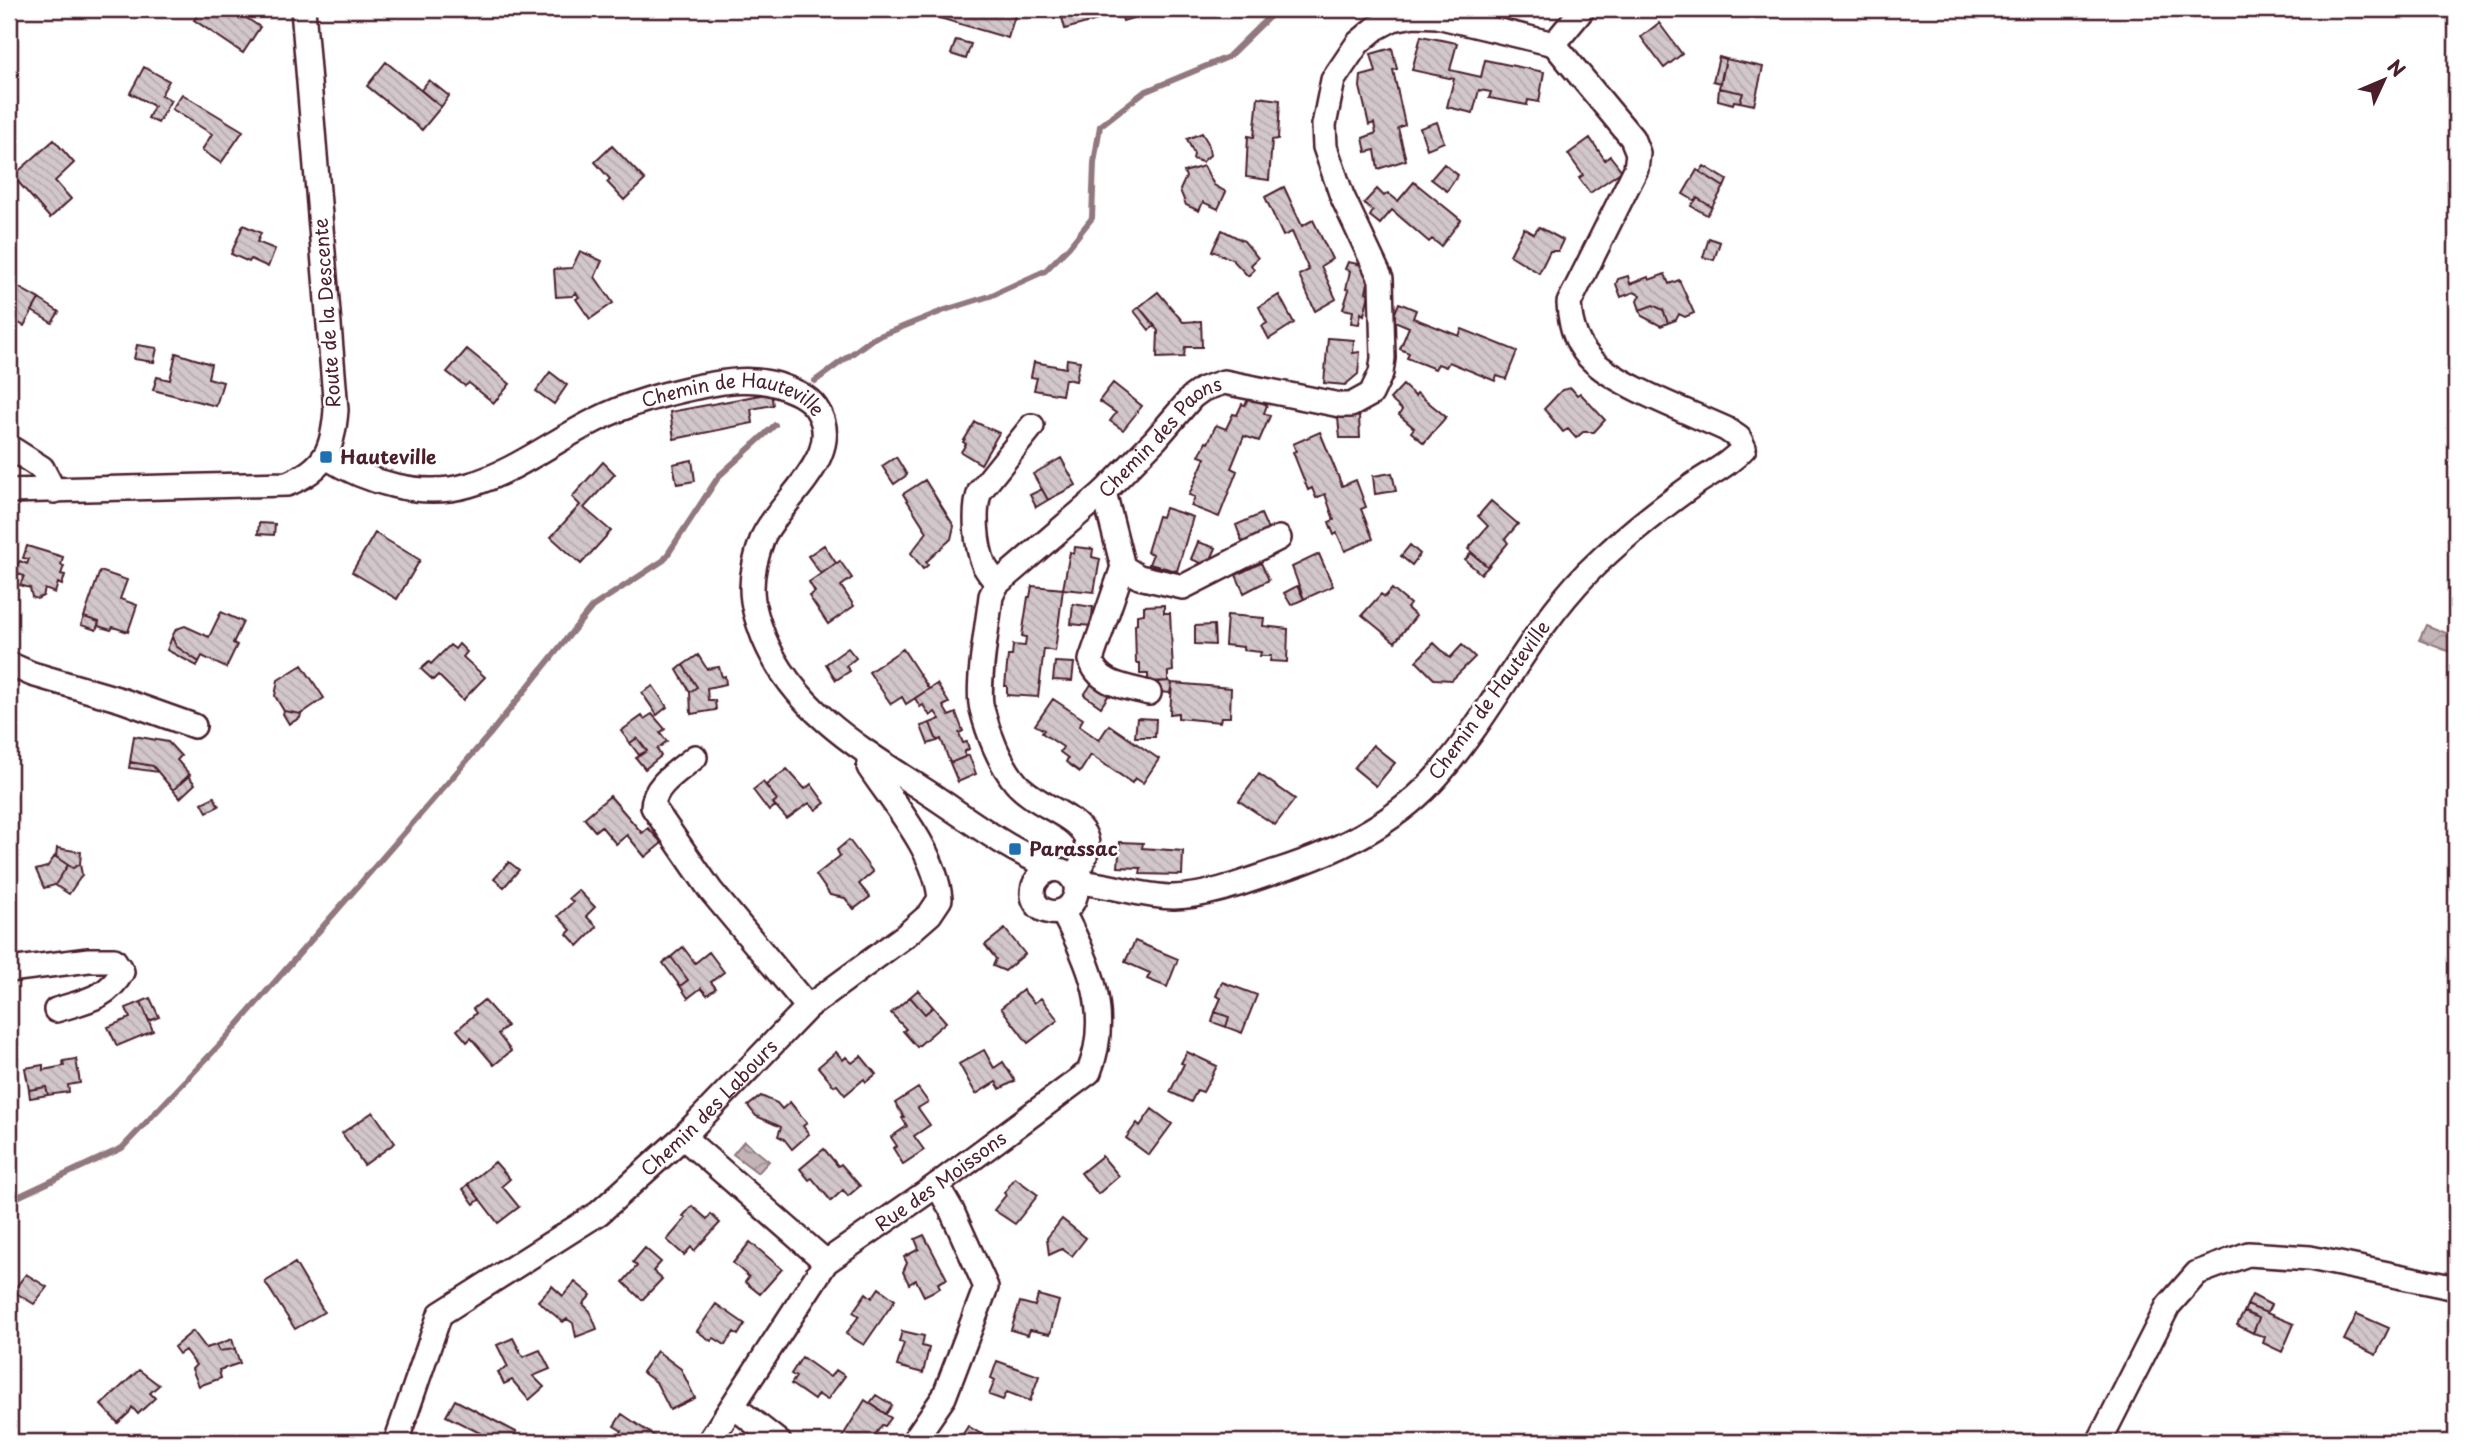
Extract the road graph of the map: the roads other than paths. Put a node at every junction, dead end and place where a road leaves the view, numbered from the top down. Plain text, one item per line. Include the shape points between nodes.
1 (303, 9) edge
2 (1583, 9) edge
3 (1554, 44) junction
4 (1032, 426) dead end
5 (9, 447) edge
6 (326, 457) junction
7 (9, 491) edge
8 (54, 491) junction
9 (1104, 492) junction
10 (1279, 538) dead end
11 (1123, 567) junction
12 (997, 584) junction
13 (9, 664) edge
14 (1149, 693) dead end
15 (194, 726) dead end
16 (869, 754) junction
17 (695, 757) dead end
18 (991, 835) junction
19 (1067, 876) junction
20 (1033, 890) junction
21 (1062, 911) junction
22 (9, 970) edge
23 (808, 1007) junction
24 (56, 1010) dead end
25 (683, 1137) junction
26 (937, 1185) junction
27 (826, 1262) junction
28 (2456, 1288) edge
29 (733, 1406) junction
30 (396, 1442) edge
31 (709, 1442) edge
32 (779, 1442) edge
33 (913, 1442) edge
34 (2099, 1442) edge

1 - 6 street, Route de la Descente via 335,410 334,434
2 - 3 street
3 - 9 street, Chemin des Paons via 1437,16 1414,15 1393,19 1358,43 1334,80 1324,125 1331,169 1381,279 1383,358 1371,394 1351,405 1340,405 1224,382 1212,385 1192,397
3 - 19 street, Chemin de Hauteville via 1632,138 1638,153 1636,169 1569,303 1579,343 1593,362 1620,380 1726,429 1740,438 1744,448 1588,573 1547,619 1438,775 1399,811 1356,839 1319,858 1198,894 1157,896
4 - 12 street via 980,491 975,504 984,564
5 - 8 street via 42,468
6 - 8 street via 316,470 287,484
6 - 16 street, Chemin de Hauteville via 371,480 409,488 466,486 640,401 729,380 765,382 800,393 816,407 824,424 824,443 819,459 764,535 752,587 755,615 772,657 794,689 822,719
7 - 8 street
9 - 11 street
9 - 12 street, Chemin des Paons
10 - 11 street via 1183,587 1139,577
11 - 14 street via 1091,660 1094,671 1108,682
12 - 19 street via 990,596 981,707 1016,782 1071,820 1086,837 1089,848 1082,866
13 - 15 street
16 - 18 street, Chemin de Hauteville
16 - 23 street, Chemin des Labours via 869,768 923,849 938,882 940,899 930,915 906,935
17 - 23 street via 657,789 653,807 710,891
18 - 19 street, Chemin de Hauteville
18 - 20 street, Chemin de Hauteville
19 - 20 street via 1042,872
19 - 21 street via 1076,896
20 - 21 street via 1043,909
21 - 26 street, Rue des Moissons via 1093,977 1100,1022 1097,1052 1089,1072
22 - 24 street via 114,960 122,972 114,986
23 - 25 street, Chemin des Labours
25 - 27 street
25 - 30 street, Chemin des Labours via 599,1213 440,1314
26 - 27 street, Rue des Moissons
26 - 33 street via 986,1287 944,1397
27 - 29 street, Rue des Moissons
28 - 34 street via 2310,1258 2248,1254 2197,1273 2168,1306
29 - 31 street, Rue des Moissons
29 - 32 street

